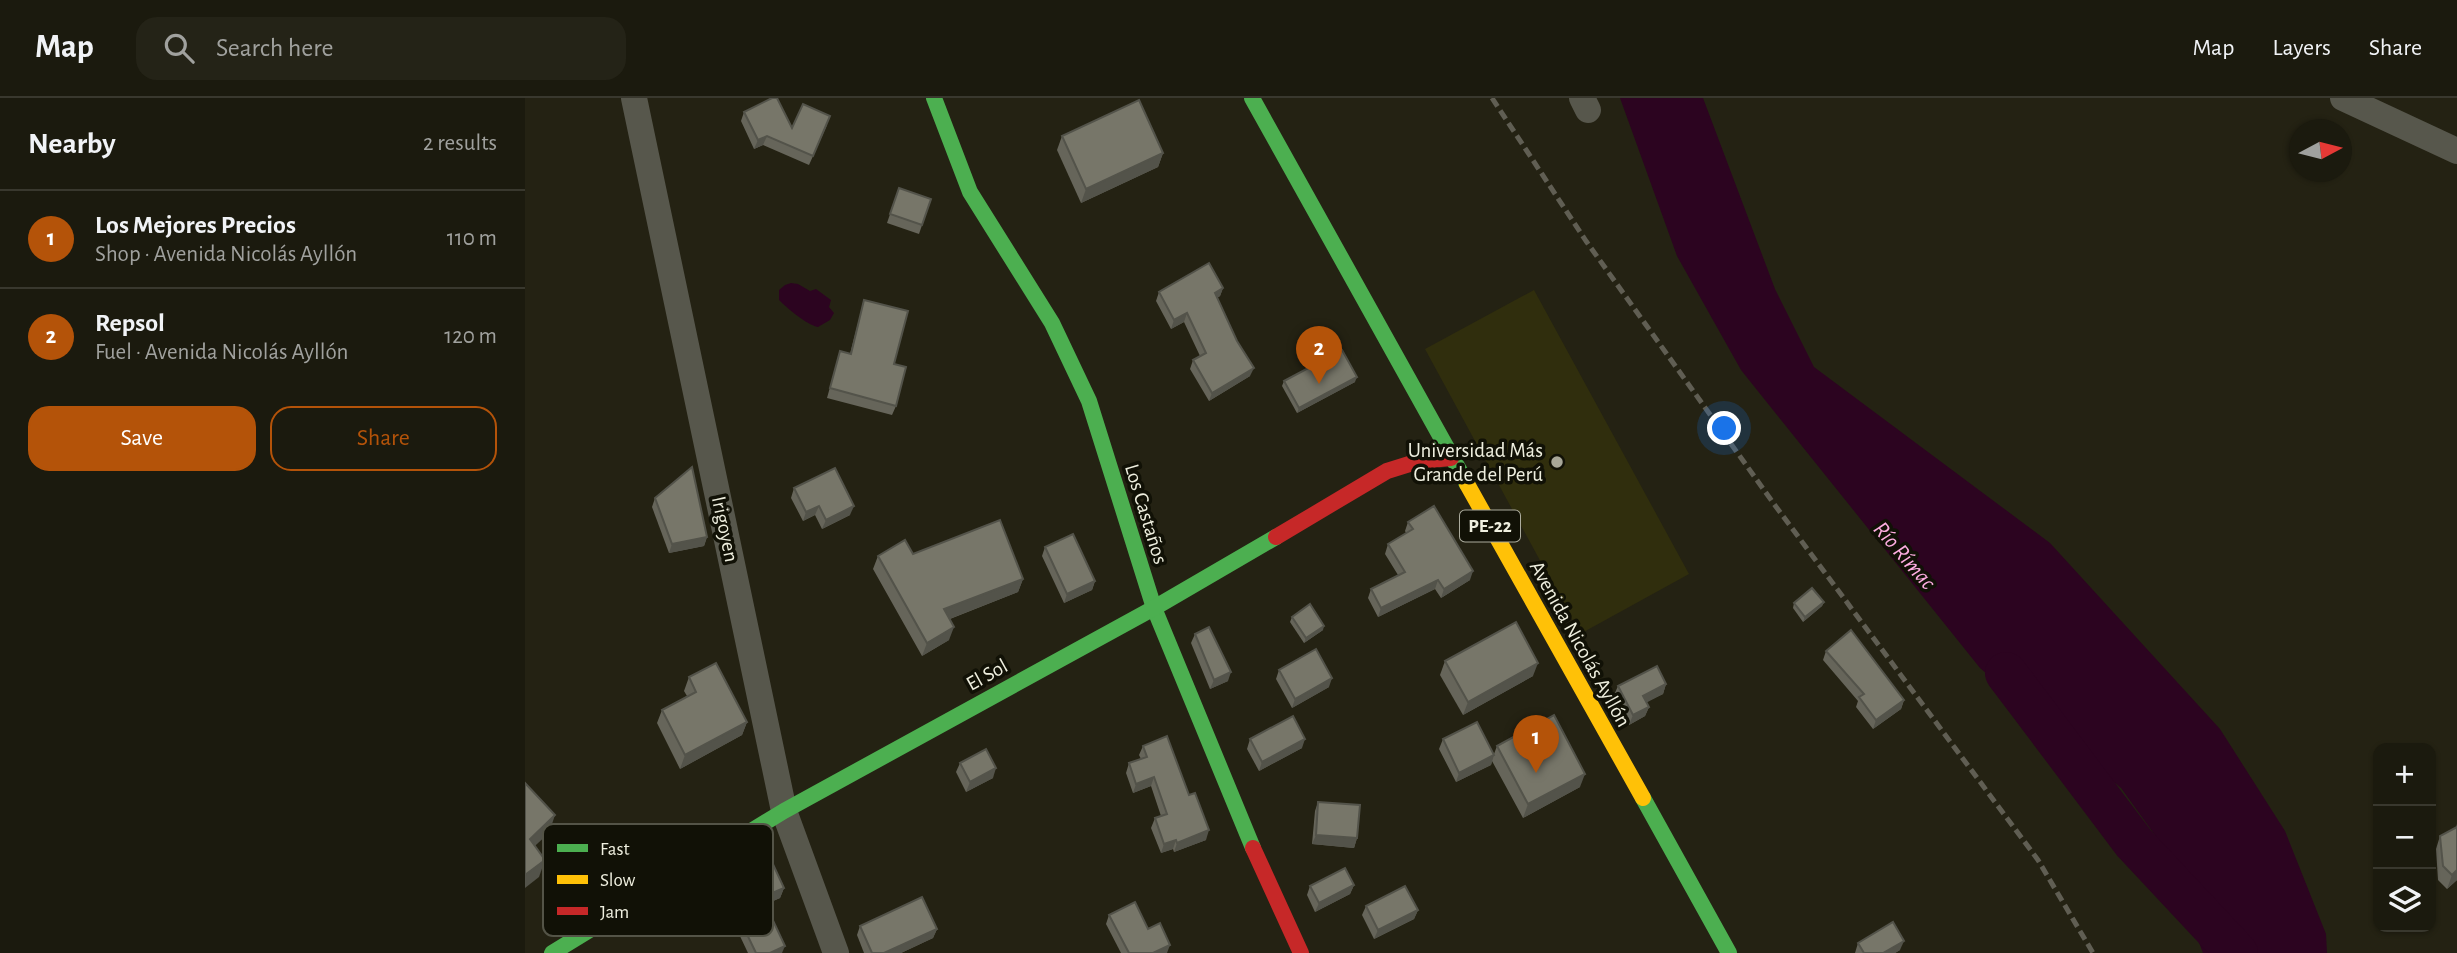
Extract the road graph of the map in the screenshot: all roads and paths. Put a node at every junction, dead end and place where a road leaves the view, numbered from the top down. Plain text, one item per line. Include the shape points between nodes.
1 (634, 98) edge
2 (934, 98) edge
3 (1252, 98) edge
4 (2343, 98) edge
5 (2457, 151) edge
6 (1451, 458) junction
7 (1154, 608) junction
8 (784, 811) junction
9 (763, 824) edge
10 (580, 936) edge
11 (552, 953) edge
12 (836, 953) edge
13 (1301, 953) edge
14 (1729, 953) edge

1 - 8 street, Irigoyen
2 - 7 main road, Los Castaños via 970,192 1052,323 1089,401
3 - 6 main road, Avenida Nicolás Ayllón / PE-22
4 - 5 street
6 - 7 main road, El Sol via 1387,471
6 - 14 main road, Avenida Nicolás Ayllón / PE-22
7 - 8 main road, El Sol
7 - 13 main road, Los Castaños
8 - 9 main road, El Sol
8 - 12 street, Irigoyen
10 - 11 main road, El Sol

